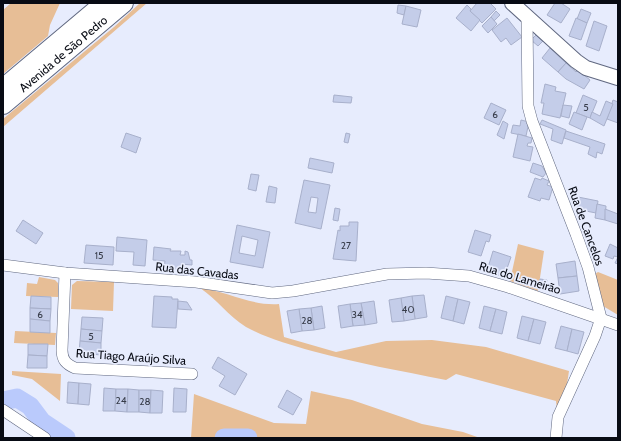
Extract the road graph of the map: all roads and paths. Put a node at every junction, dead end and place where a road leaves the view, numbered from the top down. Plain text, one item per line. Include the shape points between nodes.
1 (104, 3) edge
2 (124, 3) edge
3 (512, 3) edge
4 (527, 17) junction
5 (618, 78) edge
6 (3, 88) edge
7 (3, 105) edge
8 (3, 265) edge
9 (66, 273) junction
10 (387, 274) joint
11 (601, 318) junction
12 (618, 325) edge
13 (192, 374) dead end
14 (3, 410) edge
15 (45, 438) edge
16 (556, 438) edge

1 - 6 main road, Avenida de São Pedro
2 - 7 main road, Avenida de São Pedro
3 - 4 street
4 - 5 street via 586,68
4 - 11 street, Rua de Cancelos via 528,106 588,267
8 - 9 street, Rua das Cavadas
9 - 10 street, Rua das Cavadas via 196,282 272,292 293,291
9 - 13 street, Rua Tiago Araújo Silva via 62,350 65,362 69,366
10 - 11 street, Rua do Lameirão via 469,276
11 - 12 street, Rua do Lameirão
11 - 16 street via 558,417
14 - 15 street

